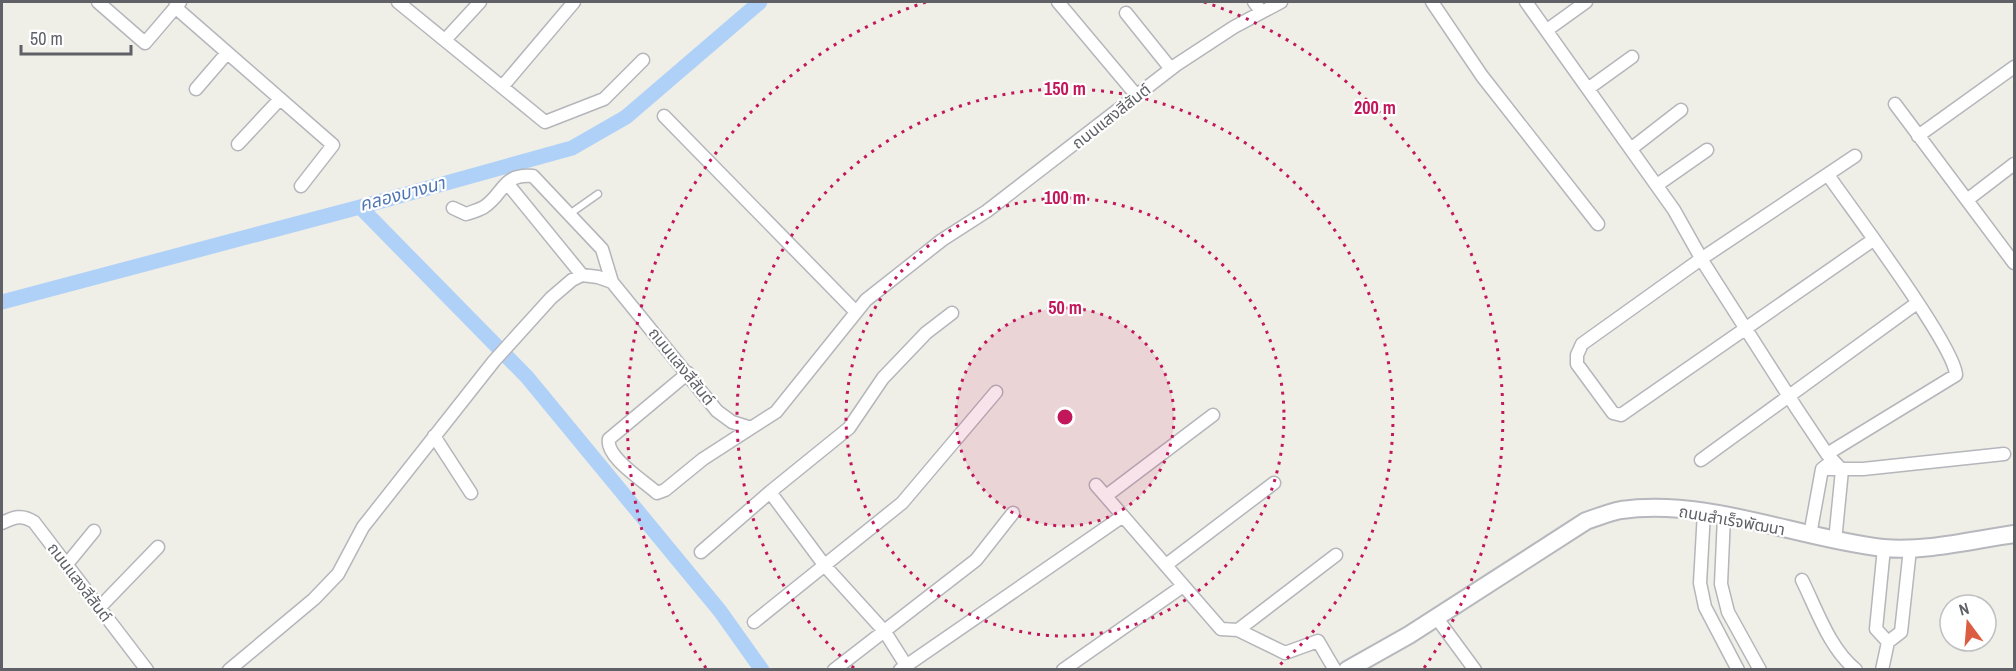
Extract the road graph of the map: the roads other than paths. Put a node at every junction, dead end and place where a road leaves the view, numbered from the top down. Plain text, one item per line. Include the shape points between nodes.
1 (98, 2) edge
2 (398, 2) edge
3 (480, 2) edge
4 (574, 2) edge
5 (1058, 2) edge
6 (1281, 2) edge
7 (1431, 2) edge
8 (1526, 2) edge
9 (1586, 2) edge
10 (178, 4) edge
11 (1258, 6) edge
12 (1126, 13) dead end
13 (1546, 30) junction
14 (445, 40) junction
15 (227, 53) junction
16 (1632, 57) dead end
17 (643, 60) dead end
18 (2014, 67) edge
19 (1171, 69) junction
20 (502, 87) junction
21 (1589, 88) junction
22 (196, 90) dead end
23 (1137, 96) junction
24 (280, 99) junction
25 (1895, 104) dead end
26 (1682, 110) dead end
27 (664, 117) dead end
28 (1918, 136) junction
29 (238, 144) dead end
30 (1632, 148) junction
31 (1707, 150) dead end
32 (1855, 156) dead end
33 (2014, 164) edge
34 (1828, 175) junction
35 (507, 183) junction
36 (1657, 185) junction
37 (302, 186) dead end
38 (598, 194) dead end
39 (1967, 200) junction
40 (453, 208) dead end
41 (571, 213) junction
42 (1598, 224) dead end
43 (1873, 240) junction
44 (1701, 259) junction
45 (2014, 263) edge
46 (582, 275) junction
47 (612, 282) junction
48 (1917, 303) junction
49 (855, 311) junction
50 (952, 313) dead end
51 (1746, 330) junction
52 (688, 373) junction
53 (996, 392) dead end
54 (1789, 396) junction
55 (1213, 415) dead end
56 (751, 428) junction
57 (434, 436) junction
58 (2004, 454) dead end
59 (1701, 460) dead end
60 (1834, 462) junction
61 (1274, 483) dead end
62 (1096, 485) dead end
63 (770, 492) junction
64 (471, 493) dead end
65 (1106, 496) junction
66 (1704, 512) junction
67 (1013, 513) dead end
68 (1123, 516) junction
69 (1724, 517) junction
70 (2, 524) edge
71 (94, 531) dead end
72 (2014, 534) edge
73 (1810, 535) junction
74 (1835, 541) junction
75 (158, 547) dead end
76 (1884, 548) junction
77 (1910, 549) junction
78 (701, 552) dead end
79 (1336, 555) dead end
80 (67, 564) junction
81 (1166, 565) junction
82 (825, 566) junction
83 (1802, 580) dead end
84 (1184, 586) junction
85 (99, 608) junction
86 (1436, 617) junction
87 (754, 622) dead end
88 (1238, 630) junction
89 (885, 632) junction
90 (1888, 642) junction
91 (905, 668) edge
92 (1354, 668) edge
93 (1756, 668) edge
94 (147, 669) edge
95 (229, 669) edge
96 (834, 669) edge
97 (1063, 669) edge
98 (1335, 669) edge
99 (1475, 669) edge
100 (1738, 669) edge
101 (1856, 669) edge
102 (1882, 669) edge

1 - 10 street via 146,43
2 - 14 street
3 - 14 street
4 - 20 street
5 - 23 street
6 - 11 street, ถนนแสงสีสันต์
7 - 42 street via 1482,76
8 - 13 street
9 - 13 street
10 - 15 street
11 - 19 street, ถนนแสงสีสันต์
12 - 19 street
13 - 21 street
14 - 20 street
15 - 22 street
15 - 24 street
16 - 21 street
17 - 20 street via 604,99 545,122
18 - 28 street
19 - 23 street, ถนนแสงสีสันต์
21 - 30 street
23 - 49 street, ถนนแสงสีสันต์ via 919,258
24 - 29 street
24 - 37 street via 333,145
25 - 28 street
26 - 30 street
27 - 49 street
28 - 39 street
30 - 36 street
31 - 36 street
32 - 34 street
33 - 39 street
34 - 43 street
34 - 44 street
35 - 40 street via 485,206 466,213
35 - 41 street via 523,176 533,177
35 - 46 street
36 - 44 street
38 - 41 lane
39 - 45 street
41 - 47 street via 602,249
43 - 48 street
43 - 51 street
44 - 51 street
44 - 51 street via 1582,345 1577,364 1613,413 1621,415
46 - 47 street
46 - 57 street via 551,298
47 - 52 street, ถนนแสงสีสันต์
48 - 54 street
48 - 60 street via 1954,362 1956,375
49 - 56 street, ถนนแสงสีสันต์ via 781,406
50 - 63 street via 926,333 883,378 849,428
51 - 54 street
52 - 56 street, ถนนแสงสีสันต์ via 717,411 732,422
52 - 56 street via 609,439 615,457 657,493
53 - 82 street via 902,503
54 - 59 street
54 - 60 street
55 - 65 street
57 - 64 street
57 - 95 street via 363,527 338,574 314,599
58 - 60 street
60 - 73 street via 1822,469
60 - 74 street
61 - 81 street
62 - 65 street
63 - 78 street
63 - 82 street
65 - 68 street
66 - 69 street, ถนนสำเร็จพัฒนา
66 - 86 street, ถนนสำเร็จพัฒนา via 1619,510 1586,521
66 - 100 street via 1700,583 1703,599
67 - 89 street via 976,560
68 - 81 street
68 - 91 street
69 - 73 street, ถนนสำเร็จพัฒนา
69 - 93 street via 1721,584 1728,612
70 - 80 street, ถนนแสงสีสันต์ via 26,516
71 - 80 street
72 - 77 street, ถนนสำเร็จพัฒนา
73 - 74 street, ถนนสำเร็จพัฒนา
74 - 76 street, ถนนสำเร็จพัฒนา
75 - 85 street
76 - 77 street, ถนนสำเร็จพัฒนา
76 - 90 street via 1876,629
77 - 90 street via 1901,632
79 - 88 street
80 - 85 street, ถนนแสงสีสันต์
81 - 84 street
82 - 87 street
82 - 89 street
83 - 101 street via 1833,642
84 - 88 street via 1221,629
84 - 97 street
85 - 94 street, ถนนแสงสีสันต์
86 - 92 street, ถนนสำเร็จพัฒนา
86 - 99 street
88 - 98 street via 1285,653 1318,641
89 - 91 street
89 - 96 street
90 - 102 street

